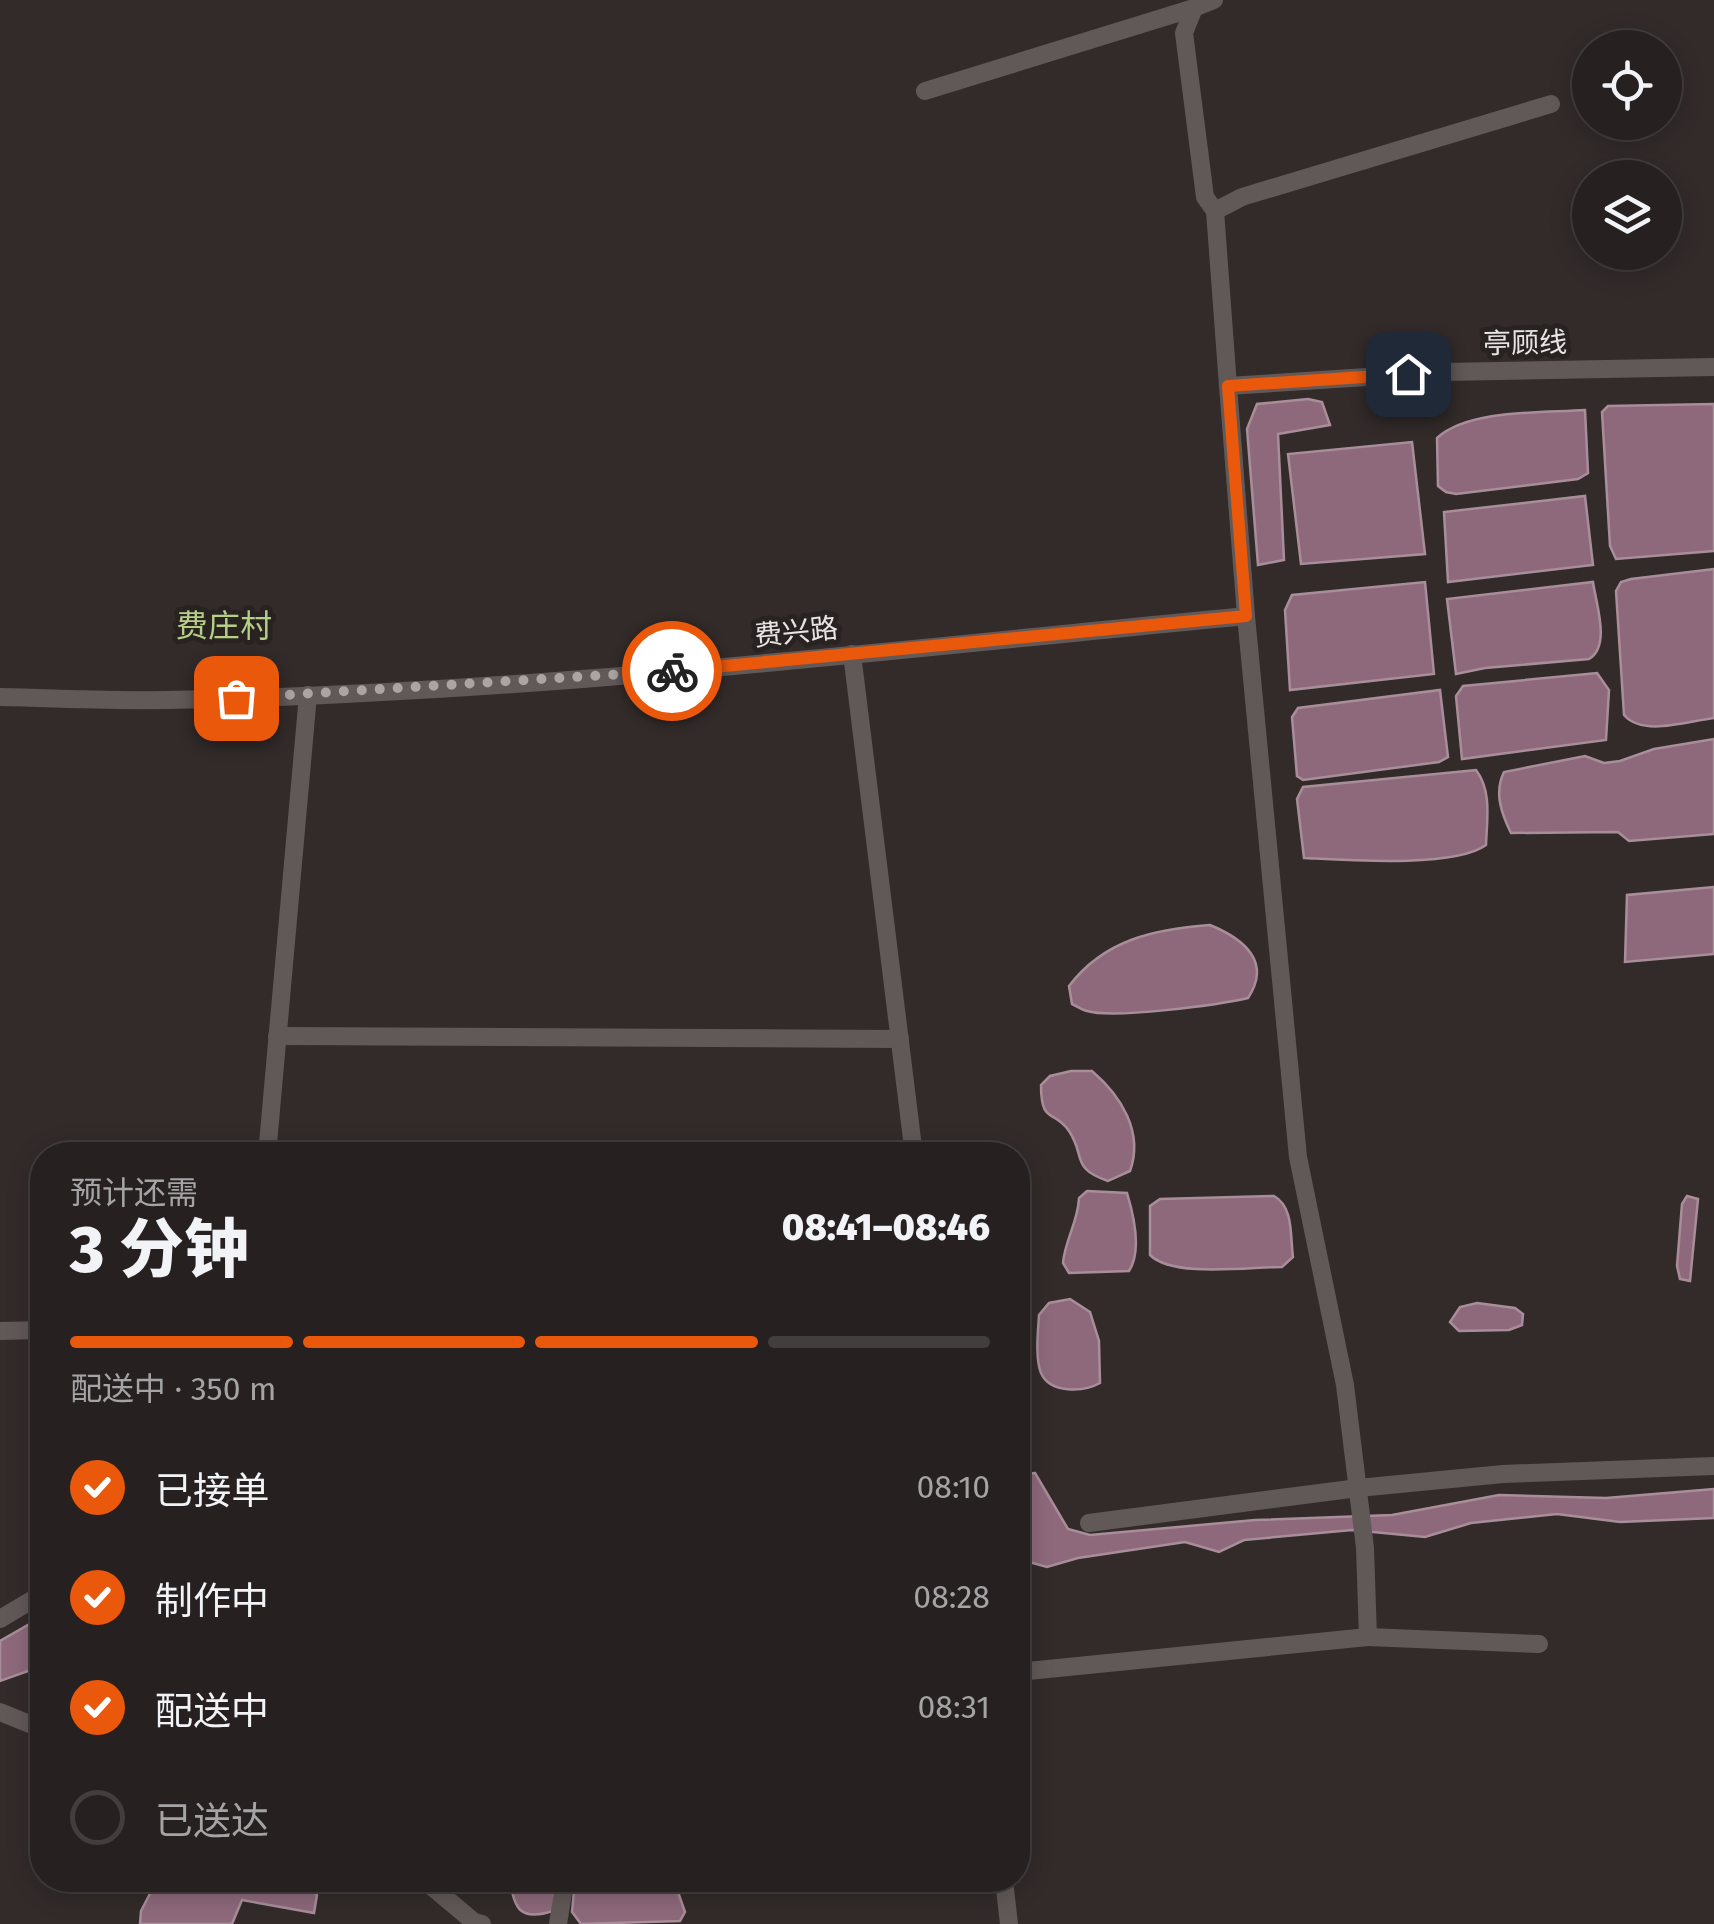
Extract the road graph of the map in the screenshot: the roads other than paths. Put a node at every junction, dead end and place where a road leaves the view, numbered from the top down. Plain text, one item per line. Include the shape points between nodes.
1 (1214, 0) edge
2 (1194, 8) junction
3 (925, 92) dead end
4 (1551, 104) dead end
5 (1215, 211) junction
6 (1714, 367) edge
7 (1228, 381) junction
8 (1246, 616) junction
9 (852, 654) junction
10 (308, 695) junction
11 (0, 697) edge
12 (278, 1036) junction
13 (900, 1039) junction
14 (267, 1142) edge
15 (912, 1142) edge
16 (30, 1330) edge
17 (0, 1331) edge
18 (1714, 1466) edge
19 (1359, 1493) junction
20 (1089, 1523) dead end
21 (30, 1601) edge
22 (0, 1619) edge
23 (1368, 1637) junction
24 (1539, 1644) dead end
25 (1030, 1671) edge
26 (0, 1712) edge
27 (30, 1724) edge
28 (438, 1892) edge
29 (563, 1892) edge
30 (1006, 1892) edge
31 (482, 1924) edge
32 (558, 1924) edge
33 (1010, 1924) edge

1 - 2 street
2 - 3 street
2 - 5 street via 1184,33 1205,197
4 - 5 street via 1242,197
5 - 7 street
6 - 7 street, 亭顾线
7 - 8 street
8 - 9 street, 费兴路
8 - 19 street via 1298,1157 1345,1384
9 - 10 street, 费兴路
9 - 13 street
10 - 11 street, 费兴路
10 - 12 street
12 - 13 street
12 - 14 street
13 - 15 street
16 - 17 street
18 - 19 street via 1503,1474
19 - 20 street
19 - 23 street
21 - 22 street
23 - 24 street
23 - 25 street
26 - 27 street
28 - 31 street
29 - 32 street
30 - 33 street

